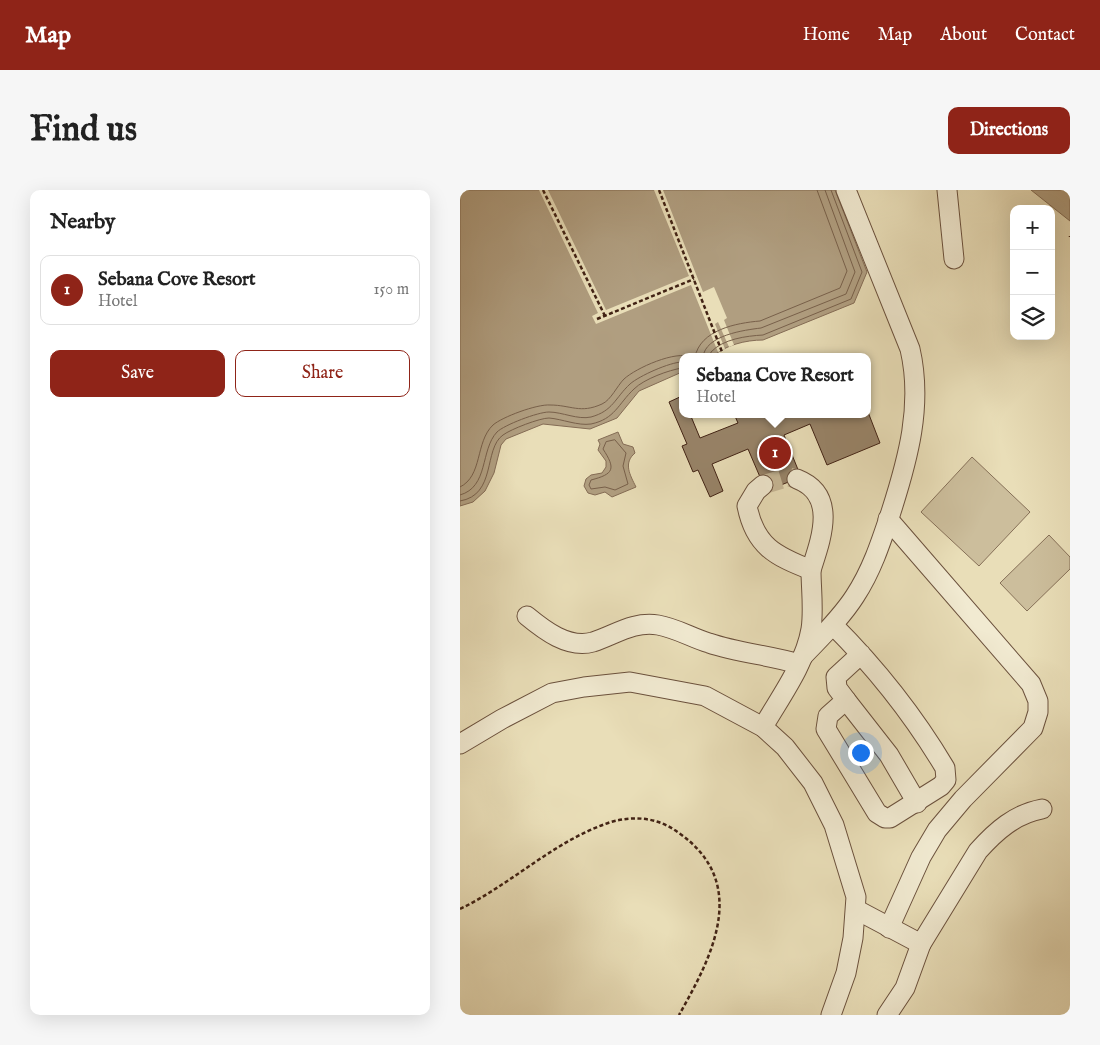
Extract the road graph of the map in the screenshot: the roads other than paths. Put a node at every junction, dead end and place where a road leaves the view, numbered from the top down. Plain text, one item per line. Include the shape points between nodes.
1 (846, 190) edge
2 (947, 190) edge
3 (954, 259) dead end
4 (797, 478) dead end
5 (763, 485) tunnel mouth
6 (888, 519) junction
7 (810, 570) junction
8 (528, 616) dead end
9 (833, 625) junction
10 (861, 654) junction
11 (801, 660) junction
12 (846, 700) junction
13 (763, 727) junction
14 (460, 744) edge
15 (917, 803) junction
16 (1042, 809) dead end
17 (857, 910) junction
18 (889, 928) junction
19 (921, 944) junction
20 (831, 1015) edge
21 (887, 1015) edge

1 - 6 street via 910,349 915,373 912,433 905,469
2 - 3 street
4 - 7 street via 807,482 816,493 824,517
5 - 7 street via 747,506 758,538 786,560
6 - 9 street via 869,573 855,598
6 - 18 street via 1031,684 1038,701 1036,720 1028,735 963,799 937,830
7 - 11 street via 812,616
8 - 11 street via 546,632 574,642 592,642 627,627 651,624 709,644
9 - 10 street
9 - 11 street
10 - 12 street via 836,677 836,688
10 - 15 street via 908,711 945,768 944,783
11 - 13 street
12 - 15 street via 882,744
12 - 15 street via 828,716 828,734 877,813 890,818
13 - 14 street via 705,696 630,682 552,693
13 - 17 street via 784,746 813,782 834,826
16 - 19 street via 1016,817 990,838
17 - 18 street
17 - 20 street via 846,973
18 - 19 street
19 - 21 street via 905,988

